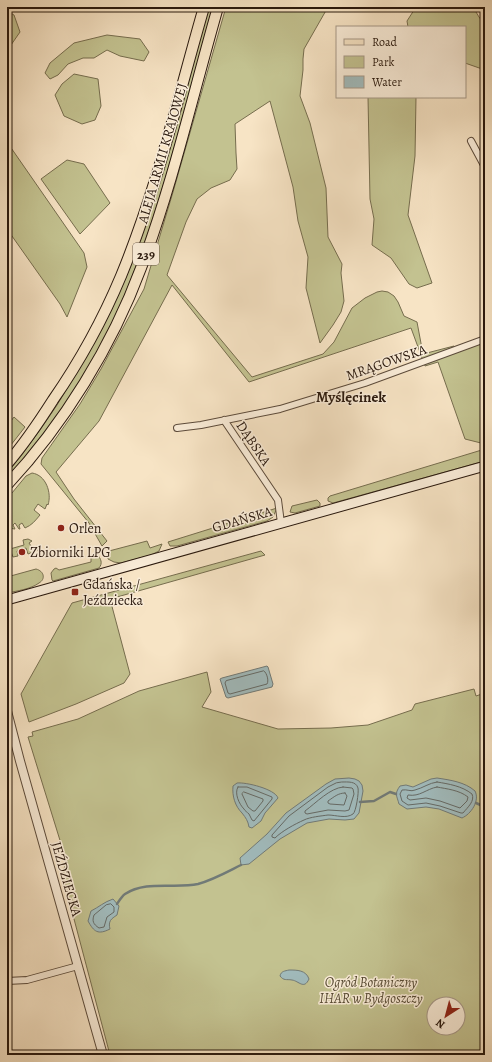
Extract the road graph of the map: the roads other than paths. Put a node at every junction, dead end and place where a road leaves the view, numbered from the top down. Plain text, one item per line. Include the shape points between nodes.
1 (204, 7) edge
2 (218, 7) edge
3 (471, 141) dead end
4 (485, 167) edge
5 (485, 339) edge
6 (224, 420) junction
7 (178, 428) dead end
8 (7, 464) edge
9 (485, 466) edge
10 (7, 485) edge
11 (281, 523) junction
12 (7, 600) edge
13 (7, 711) edge
14 (78, 966) junction
15 (7, 981) edge
16 (103, 1055) edge

1 - 8 main road, ALEJA ARMII KRAJOWEJ / 239 via 150,196 116,288 67,380 36,427
2 - 10 main road, ALEJA ARMII KRAJOWEJ / 239 via 160,213 125,306 106,345 70,405
3 - 4 street
5 - 6 street, MRĄGOWSKA via 358,385 280,409
6 - 7 street, DĄBSKA
6 - 11 street, DĄBSKA via 278,500
9 - 11 main road, GDAŃSKA
11 - 12 main road, GDAŃSKA
13 - 14 street, JEŹDZIECKA
14 - 15 street via 26,980
14 - 16 street, JEŹDZIECKA

